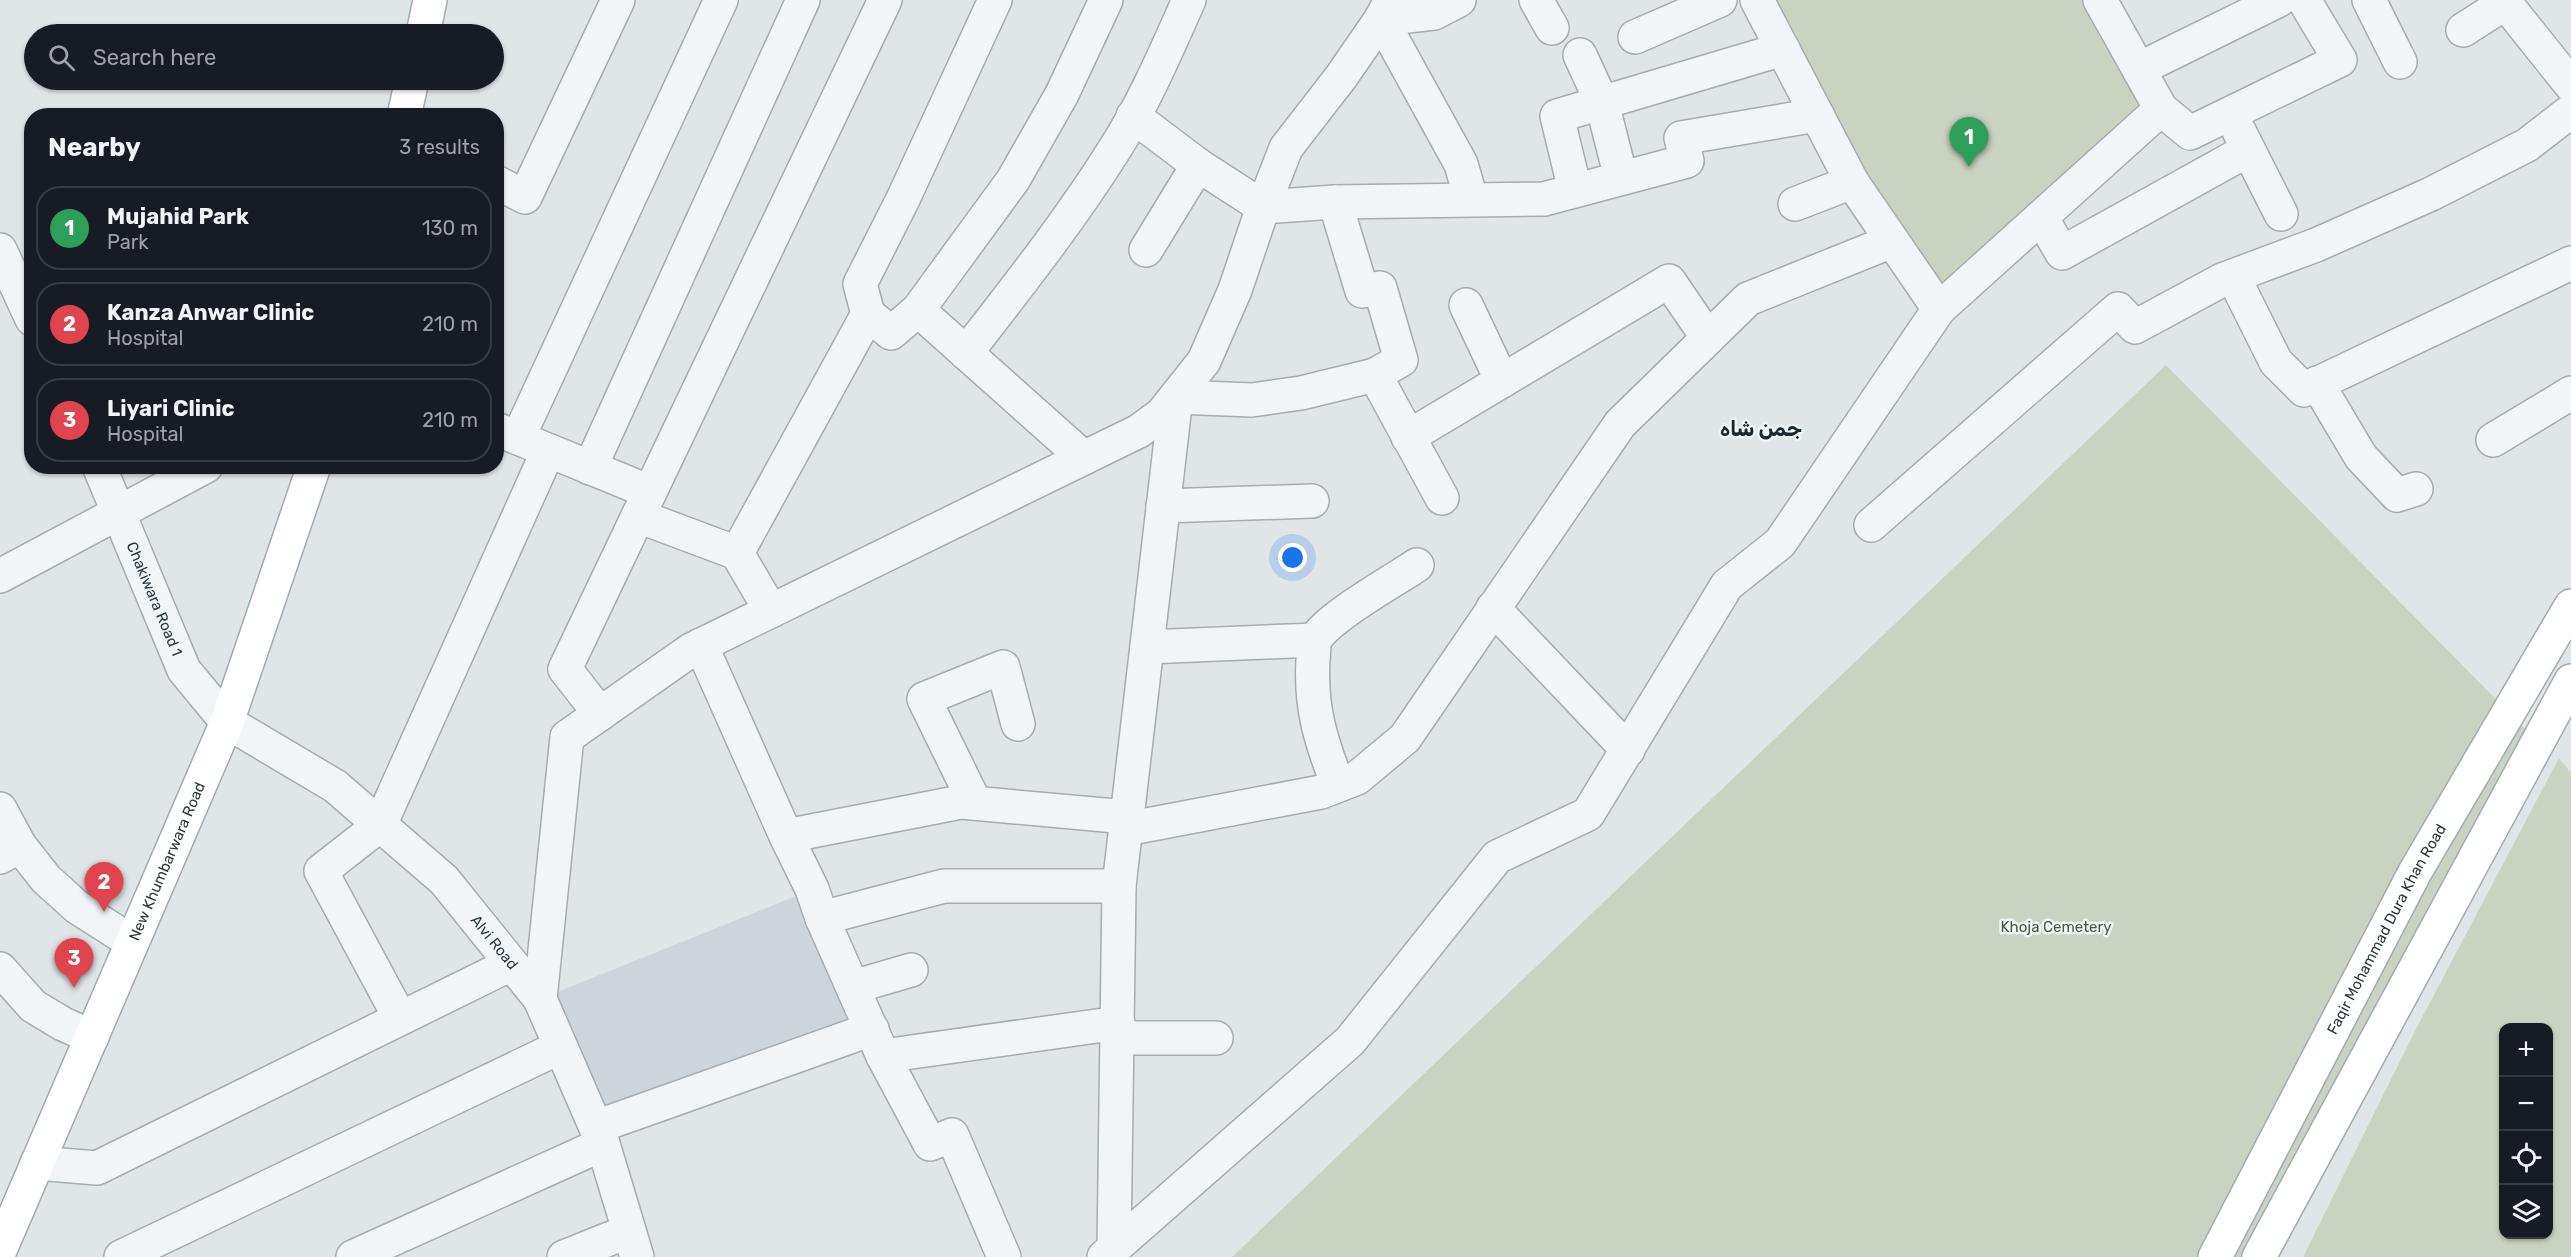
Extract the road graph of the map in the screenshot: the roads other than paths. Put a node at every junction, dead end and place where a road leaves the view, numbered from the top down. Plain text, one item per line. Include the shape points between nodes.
1 (430, 0) edge
2 (618, 0) edge
3 (721, 0) edge
4 (803, 0) edge
5 (885, 0) edge
6 (995, 0) edge
7 (1106, 0) edge
8 (1189, 0) edge
9 (1459, 0) edge
10 (1536, 0) edge
11 (1720, 0) edge
12 (1757, 0) edge
13 (2100, 0) edge
14 (2279, 0) edge
15 (2304, 0) edge
16 (2369, 0) edge
17 (2504, 1) edge
18 (1386, 9) edge
19 (425, 24) edge
20 (1552, 28) dead end
21 (2463, 30) dead end
22 (1635, 38) dead end
23 (1783, 49) junction
24 (1580, 55) dead end
25 (2400, 62) dead end
26 (2139, 69) junction
27 (2571, 85) edge
28 (410, 90) edge
29 (1602, 103) junction
30 (406, 108) edge
31 (2161, 109) junction
32 (2571, 111) edge
33 (2229, 114) junction
34 (1817, 115) junction
35 (1133, 116) junction
36 (2248, 150) junction
37 (1198, 165) junction
38 (1621, 178) junction
39 (1852, 182) junction
40 (504, 186) edge
41 (1575, 190) junction
42 (1471, 199) junction
43 (1335, 201) junction
44 (1795, 204) dead end
45 (1263, 207) junction
46 (2281, 214) dead end
47 (2041, 217) junction
48 (1892, 241) junction
49 (0, 250) edge
50 (1146, 250) dead end
51 (2571, 263) edge
52 (2234, 276) junction
53 (24, 302) edge
54 (1466, 304) dead end
55 (1939, 309) junction
56 (918, 310) junction
57 (868, 314) junction
58 (1708, 338) junction
59 (966, 353) junction
60 (1375, 375) junction
61 (1502, 381) junction
62 (2317, 383) junction
63 (2571, 393) edge
64 (1176, 397) junction
65 (507, 434) edge
66 (1408, 437) junction
67 (2493, 440) dead end
68 (548, 451) junction
69 (1084, 458) junction
70 (590, 468) junction
71 (103, 474) edge
72 (191, 474) edge
73 (311, 474) edge
74 (2416, 489) dead end
75 (1442, 498) dead end
76 (1312, 501) dead end
77 (644, 504) junction
78 (1163, 506) junction
79 (120, 511) junction
80 (1871, 525) dead end
81 (737, 553) junction
82 (1417, 565) dead end
83 (0, 576) edge
84 (2571, 606) edge
85 (1493, 608) junction
86 (771, 611) junction
87 (1314, 640) junction
88 (701, 645) junction
89 (1147, 647) junction
90 (2571, 681) edge
91 (600, 714) junction
92 (226, 722) junction
93 (1018, 724) dead end
94 (1628, 750) junction
95 (1338, 785) junction
96 (975, 803) junction
97 (0, 809) edge
98 (1127, 823) junction
99 (380, 825) junction
100 (786, 836) junction
101 (10, 851) edge
102 (1119, 886) junction
103 (822, 918) junction
104 (132, 942) junction
105 (511, 964) junction
106 (911, 970) dead end
107 (5, 984) edge
108 (852, 987) junction
109 (540, 999) junction
110 (400, 1018) junction
111 (1118, 1030) junction
112 (92, 1037) junction
113 (1216, 1038) dead end
114 (877, 1042) junction
115 (560, 1047) junction
116 (600, 1136) junction
117 (37, 1163) junction
118 (633, 1244) edge
119 (0, 1250) edge
120 (1109, 1252) edge
121 (121, 1257) edge
122 (353, 1257) edge
123 (564, 1257) edge
124 (1004, 1257) edge
125 (2216, 1257) edge
126 (2259, 1257) edge

1 - 19 main road
2 - 40 street via 525,196
3 - 65 street
4 - 70 street
5 - 77 street
6 - 57 street via 860,284
7 - 56 street via 1062,94 1013,180
8 - 35 street
9 - 18 street via 1434,13
10 - 20 street
11 - 22 street
12 - 23 street
13 - 26 street
14 - 26 street
15 - 33 street via 2340,60
16 - 25 street
17 - 21 street
17 - 27 street
18 - 42 street via 1461,164
18 - 45 street via 1341,77 1286,148
23 - 29 street
23 - 34 street
24 - 29 street
26 - 31 street
28 - 30 main road
29 - 38 street
29 - 41 street via 1557,116
31 - 33 street via 2190,133
31 - 47 street
32 - 52 street via 2527,144 2431,194
33 - 36 street
34 - 38 street via 1681,138 1687,161
34 - 39 street
35 - 37 street
35 - 59 street via 1060,232
36 - 46 street
36 - 47 street via 2062,254
37 - 45 street
37 - 50 street
38 - 41 street
39 - 44 street
39 - 48 street
41 - 42 street via 1544,199
42 - 43 street
43 - 45 street
43 - 60 street via 1362,291 1380,288 1401,360
45 - 64 street via 1235,290 1204,362
47 - 55 street
48 - 55 street
48 - 58 street via 1748,299
49 - 53 street
51 - 62 street
52 - 62 street via 2276,362 2304,390
52 - 80 street via 2135,327 2118,309
54 - 61 street
55 - 94 street via 1780,543 1727,585
56 - 57 street via 891,333
56 - 59 street
57 - 81 street
58 - 61 street via 1668,281
58 - 85 street via 1613,432
59 - 69 street
60 - 64 street via 1252,400
60 - 66 street
61 - 66 street
62 - 74 street via 2361,457 2397,495
63 - 67 street
64 - 69 street via 1162,414 1138,431
64 - 78 street
65 - 68 street
66 - 75 street
68 - 70 street
68 - 99 street
69 - 86 street
70 - 77 street
71 - 79 street, Chakiwara Road 1
72 - 79 street
73 - 92 main road, New Khumbarwara Road
76 - 78 street
77 - 81 street
77 - 91 street via 565,669
78 - 89 street
79 - 83 street
79 - 92 street, Chakiwara Road 1 via 184,670
81 - 86 street
82 - 87 street via 1327,625
84 - 125 main road, Faqir Mohammad Dura Khan Road via 2415,872
85 - 94 street
85 - 95 street via 1405,738 1358,778
86 - 88 street
87 - 89 street
87 - 95 street via 1312,683 1320,741
88 - 91 street
88 - 100 street
89 - 98 street
90 - 126 main road
91 - 109 street via 567,737
92 - 99 street, Alvi Road via 335,786
92 - 104 main road, New Khumbarwara Road
93 - 96 street via 1003,667 924,699
94 - 120 street via 1588,814 1497,857 1350,1041
95 - 98 street via 1321,792
96 - 98 street
96 - 100 street via 961,801
97 - 101 street
98 - 102 street
99 - 105 street, Alvi Road via 444,880
99 - 110 street via 321,871
100 - 103 street via 813,889
101 - 104 street via 77,907
102 - 103 street via 944,886
102 - 111 street
103 - 108 street
104 - 112 main road, New Khumbarwara Road
105 - 109 street, Alvi Road
105 - 110 street
106 - 108 street
107 - 112 street via 33,1006
108 - 114 street
109 - 115 street, Alvi Road
110 - 117 street via 97,1168
111 - 113 street
111 - 114 street
111 - 120 street
112 - 117 main road, New Khumbarwara Road
114 - 116 street
114 - 124 street via 930,1144 952,1135
115 - 116 street, Alvi Road
115 - 121 street
116 - 118 street, Alvi Road
116 - 122 street
117 - 119 main road, New Khumbarwara Road
118 - 123 street

